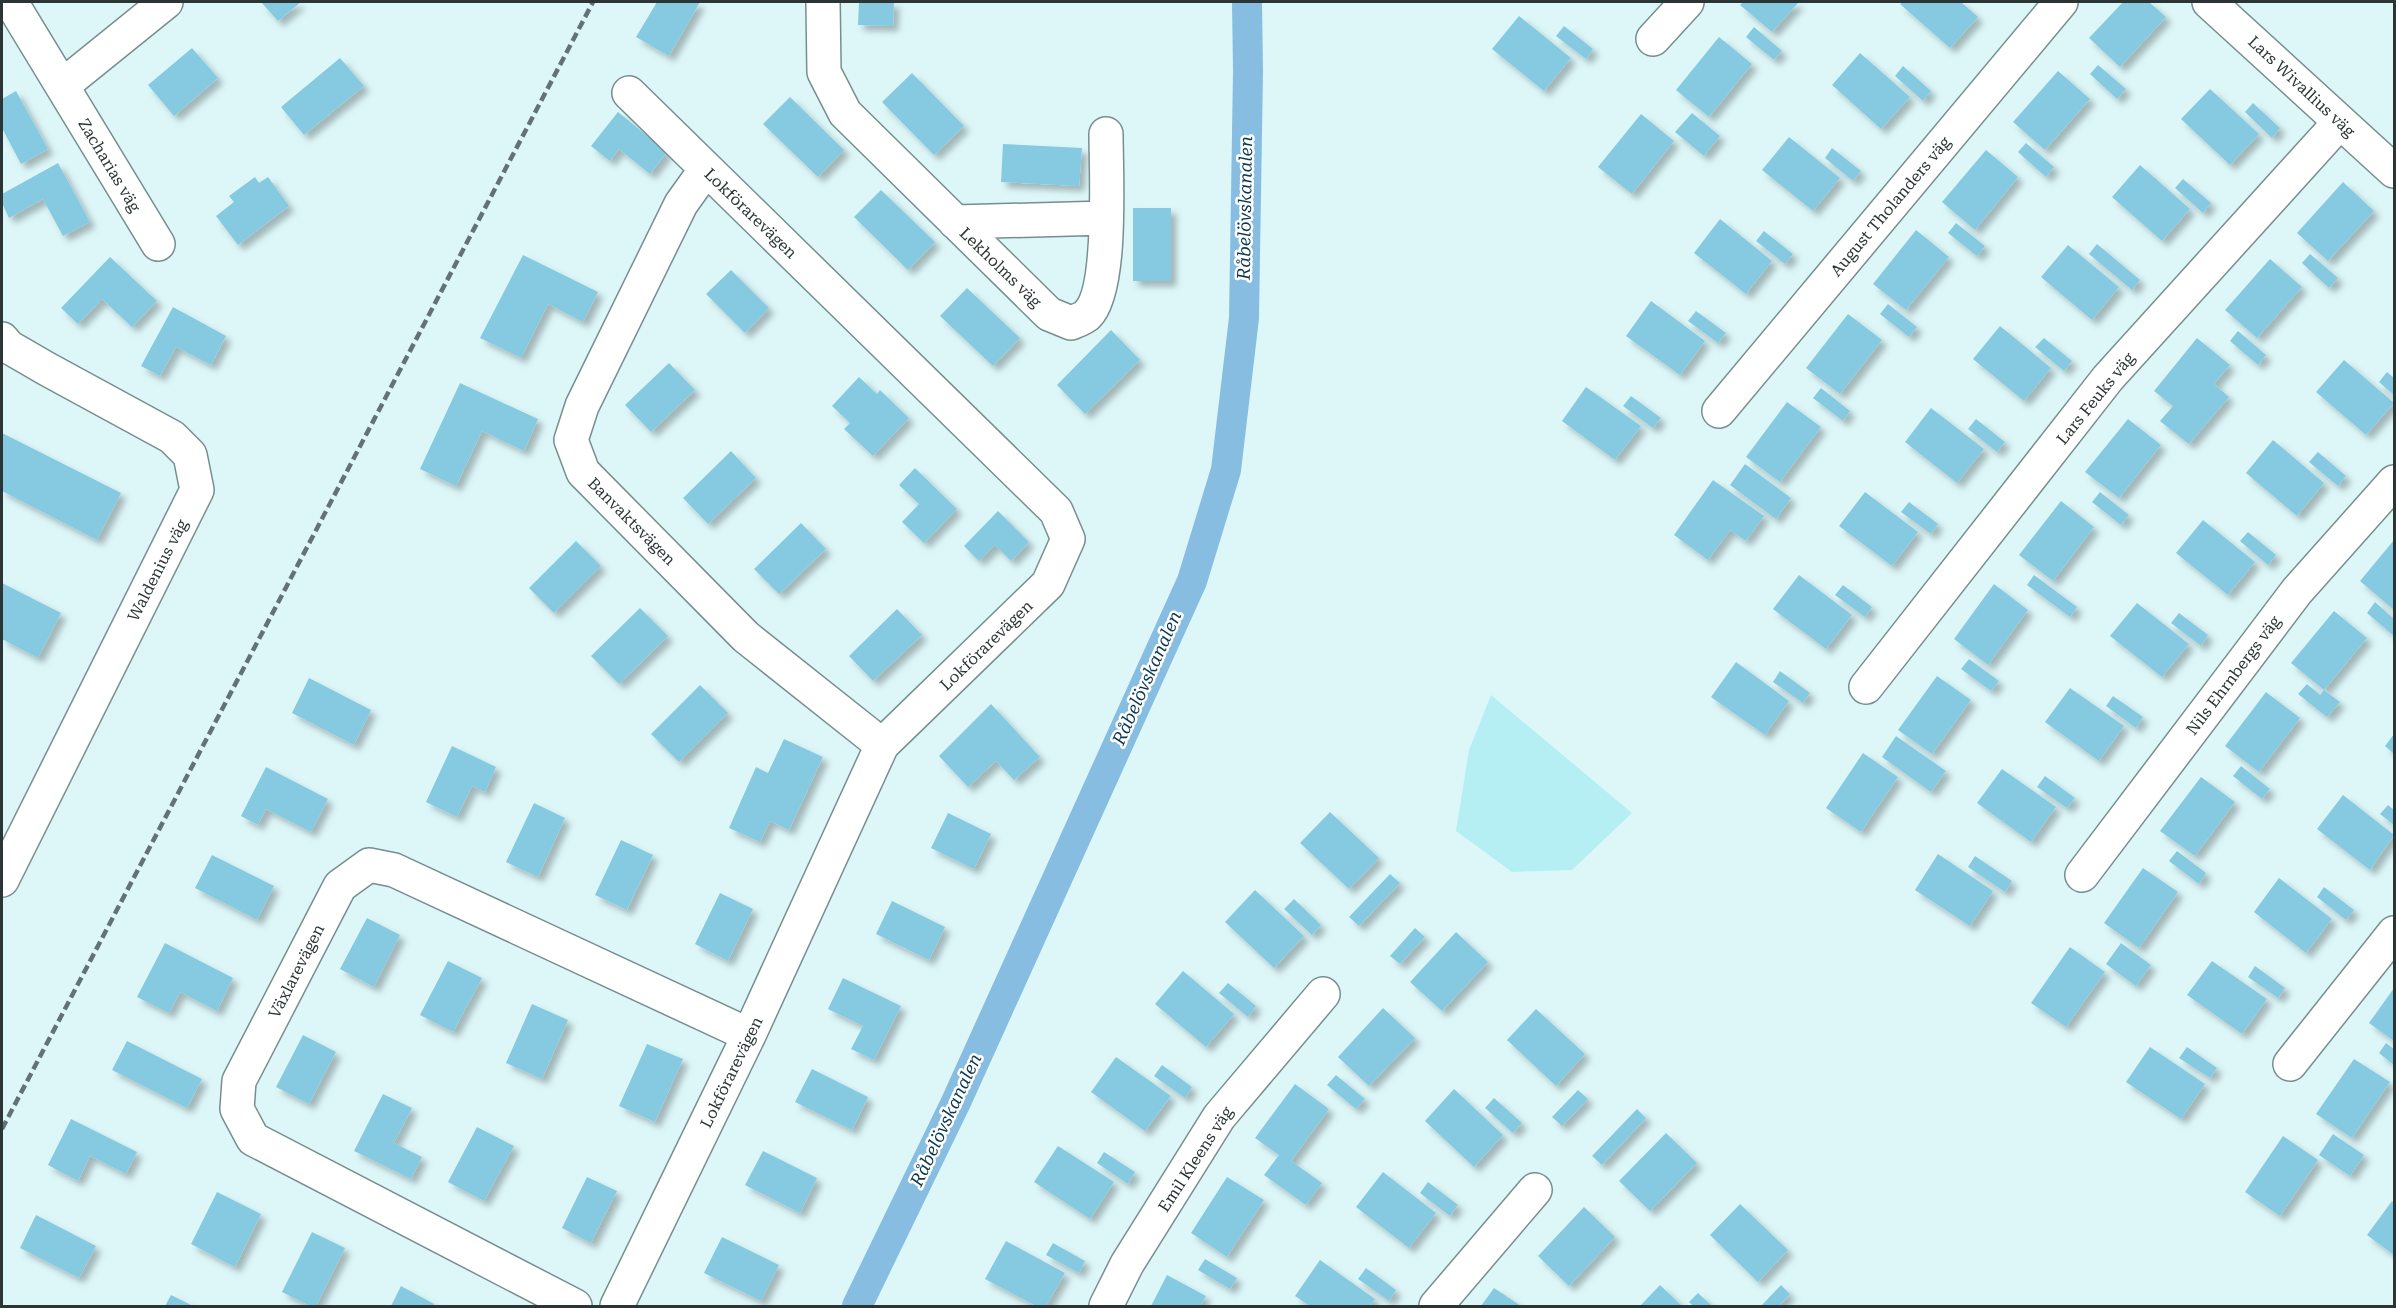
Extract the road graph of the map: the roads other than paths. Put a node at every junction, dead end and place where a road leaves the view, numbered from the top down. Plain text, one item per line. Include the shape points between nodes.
1 (11, 2) edge
2 (166, 2) edge
3 (823, 2) edge
4 (1687, 2) edge
5 (2061, 2) edge
6 (2209, 2) edge
7 (1653, 39) dead end
8 (62, 86) junction
9 (630, 93) dead end
10 (2340, 122) junction
11 (1106, 134) dead end
12 (706, 169) junction
13 (2394, 171) edge
14 (1106, 218) junction
15 (955, 222) junction
16 (158, 244) dead end
17 (2, 339) edge
18 (1719, 411) dead end
19 (2394, 482) edge
20 (1866, 687) dead end
21 (882, 745) junction
22 (2082, 875) dead end
23 (2, 880) edge
24 (2394, 933) edge
25 (1323, 994) dead end
26 (749, 1035) junction
27 (2290, 1064) dead end
28 (1536, 1190) dead end
29 (575, 1306) edge
30 (617, 1306) edge
31 (1106, 1306) edge
32 (1436, 1306) edge

1 - 8 street, Zacharias väg
2 - 8 street
3 - 15 street, Lekholms väg via 824,72 844,113
4 - 7 street
5 - 18 street, August Tholanders väg
6 - 10 street, Lars Wivallius väg
8 - 16 street, Zacharias väg
9 - 12 street, Lokförarevägen
10 - 13 street, Lars Wivallius väg
10 - 20 street, Lars Feuks väg via 2108,378
11 - 14 street, Lekholms väg
12 - 21 street, Banvaktsvägen via 681,204 582,406 571,440 583,472 746,637
12 - 21 street, Lokförarevägen via 1056,511 1068,538 1048,584
14 - 15 street, Lekholms väg
14 - 15 street, Lekholms väg via 1101,289 1088,315 1071,323 1049,314
17 - 23 street, Waldenius väg via 18,353 172,437 190,455 197,490
19 - 22 street, Nils Ehrnbergs väg via 2297,591
21 - 26 street, Lokförarevägen
24 - 27 street
25 - 31 street, Emil Kleens väg via 1219,1117 1127,1264
26 - 29 street, Växlarevägen via 394,870 369,865 340,886 239,1081 237,1109 254,1139
26 - 30 street, Lokförarevägen
28 - 32 street

